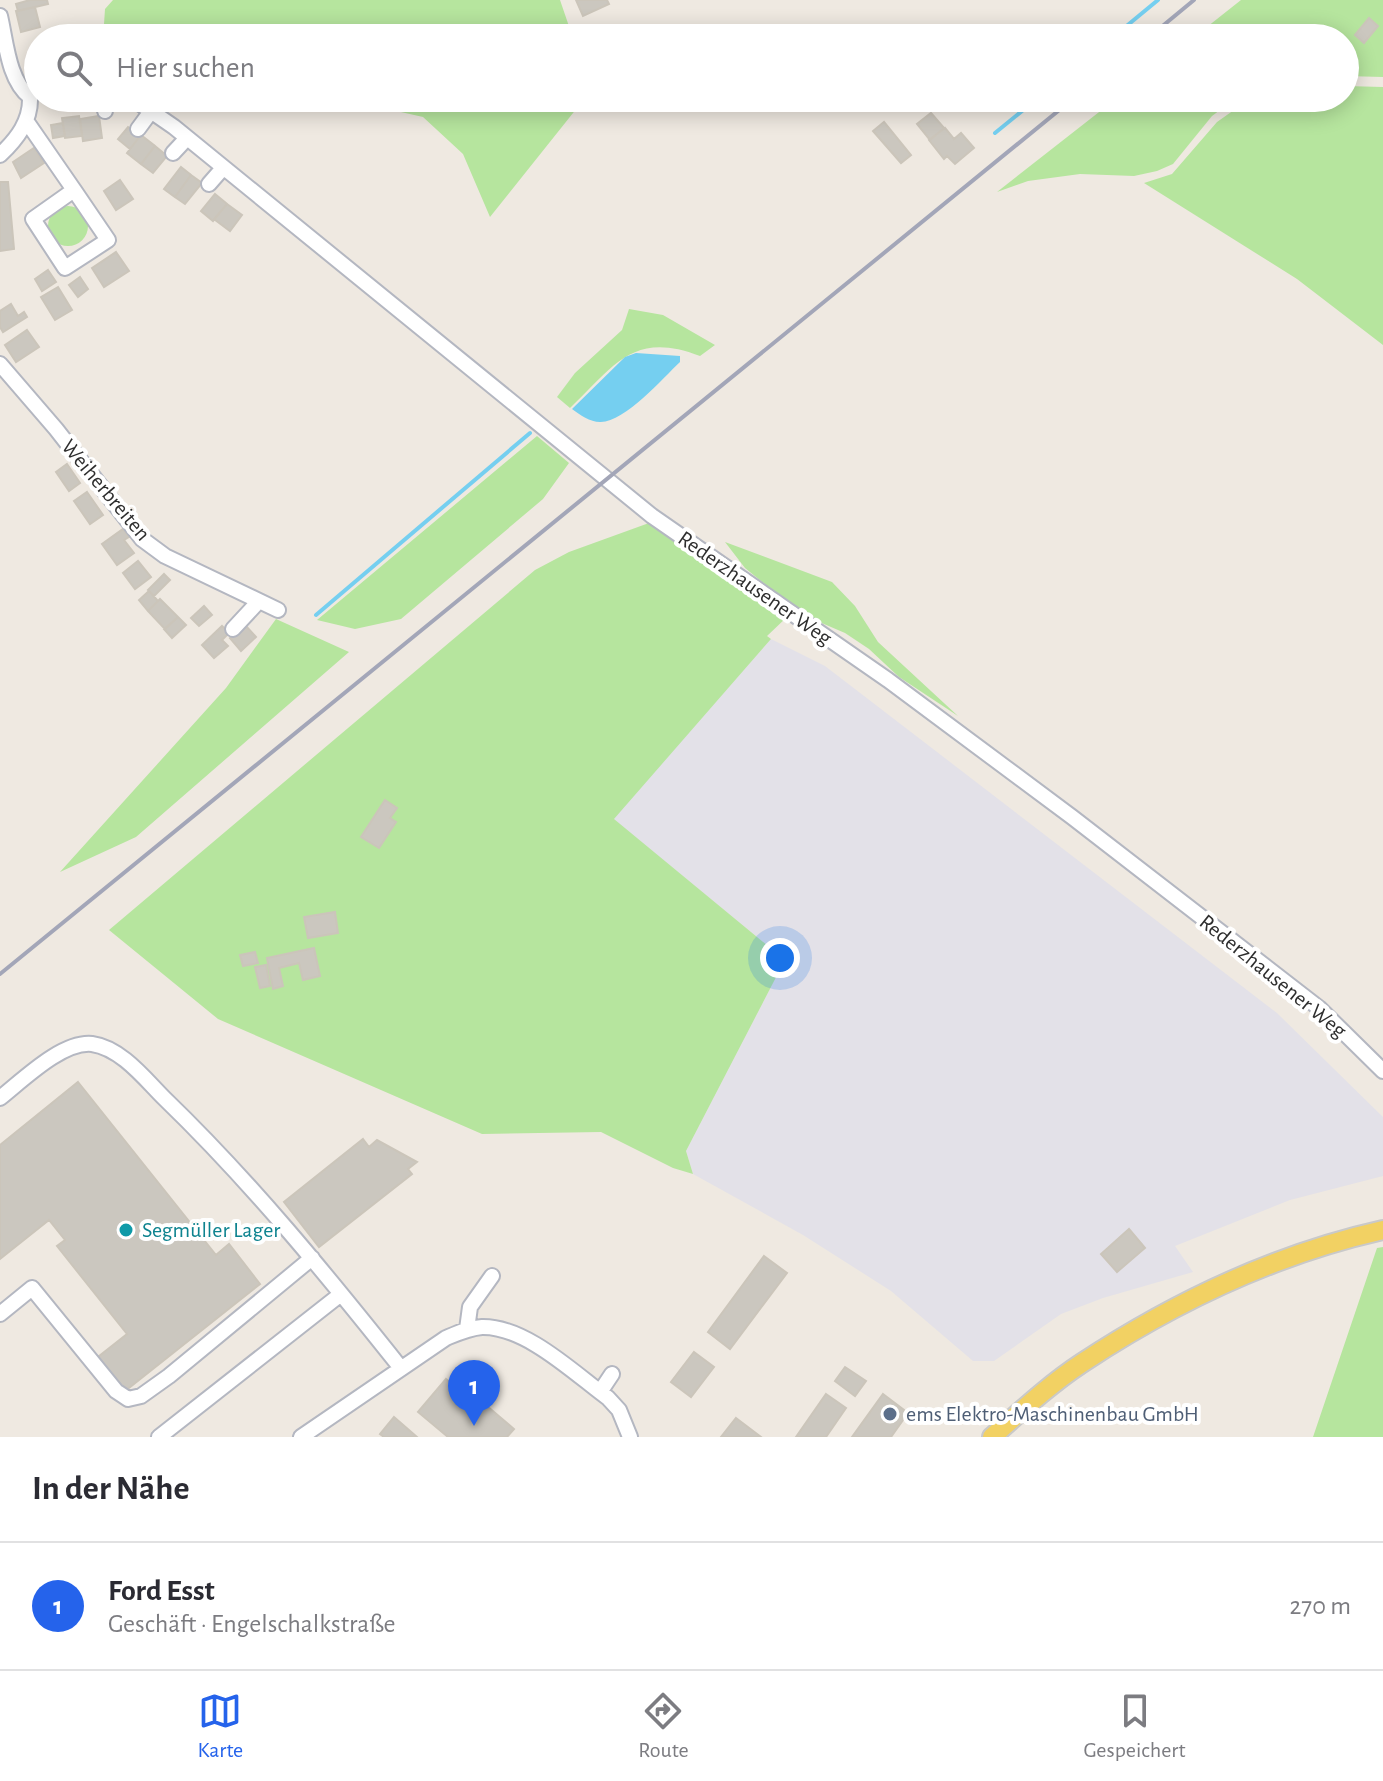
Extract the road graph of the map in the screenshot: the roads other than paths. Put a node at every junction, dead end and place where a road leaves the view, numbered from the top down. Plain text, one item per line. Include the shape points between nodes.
1 (0, 16) edge
2 (24, 91) edge
3 (30, 112) edge
4 (151, 112) edge
5 (154, 112) edge
6 (27, 122) junction
7 (138, 129) dead end
8 (187, 138) junction
9 (173, 153) dead end
10 (0, 155) edge
11 (223, 168) junction
12 (209, 184) dead end
13 (74, 190) junction
14 (3, 372) edge
15 (259, 601) junction
16 (278, 610) dead end
17 (233, 629) dead end
18 (1383, 1071) edge
19 (0, 1098) edge
20 (1383, 1230) edge
21 (312, 1258) junction
22 (492, 1276) dead end
23 (341, 1294) junction
24 (0, 1314) edge
25 (467, 1329) junction
26 (400, 1367) junction
27 (612, 1374) dead end
28 (604, 1395) junction
29 (159, 1437) edge
30 (301, 1437) edge
31 (630, 1437) edge
32 (992, 1437) edge

1 - 2 street via 14,74
3 - 6 street
4 - 7 street
5 - 8 street, Rederzhausener Weg
6 - 10 street
6 - 13 street
8 - 9 street
8 - 11 street, Rederzhausener Weg
11 - 12 street
11 - 18 street, Rederzhausener Weg via 652,516 888,680 1085,827 1319,1008
13 - 13 street via 108,240 65,268 33,219
14 - 15 street, Weiherbreiten via 56,429 142,539 165,556
15 - 16 street, Weiherbreiten
15 - 17 street
19 - 21 street via 60,1052 78,1045 105,1048 202,1134
20 - 32 main road via 1230,1281 1144,1325 1079,1364
21 - 23 street
21 - 24 street via 169,1376 128,1399 32,1288
22 - 25 street via 470,1307
23 - 26 street
23 - 29 street
25 - 26 street
25 - 28 street via 486,1327 527,1339
26 - 30 street
27 - 28 street
28 - 31 street via 619,1410

